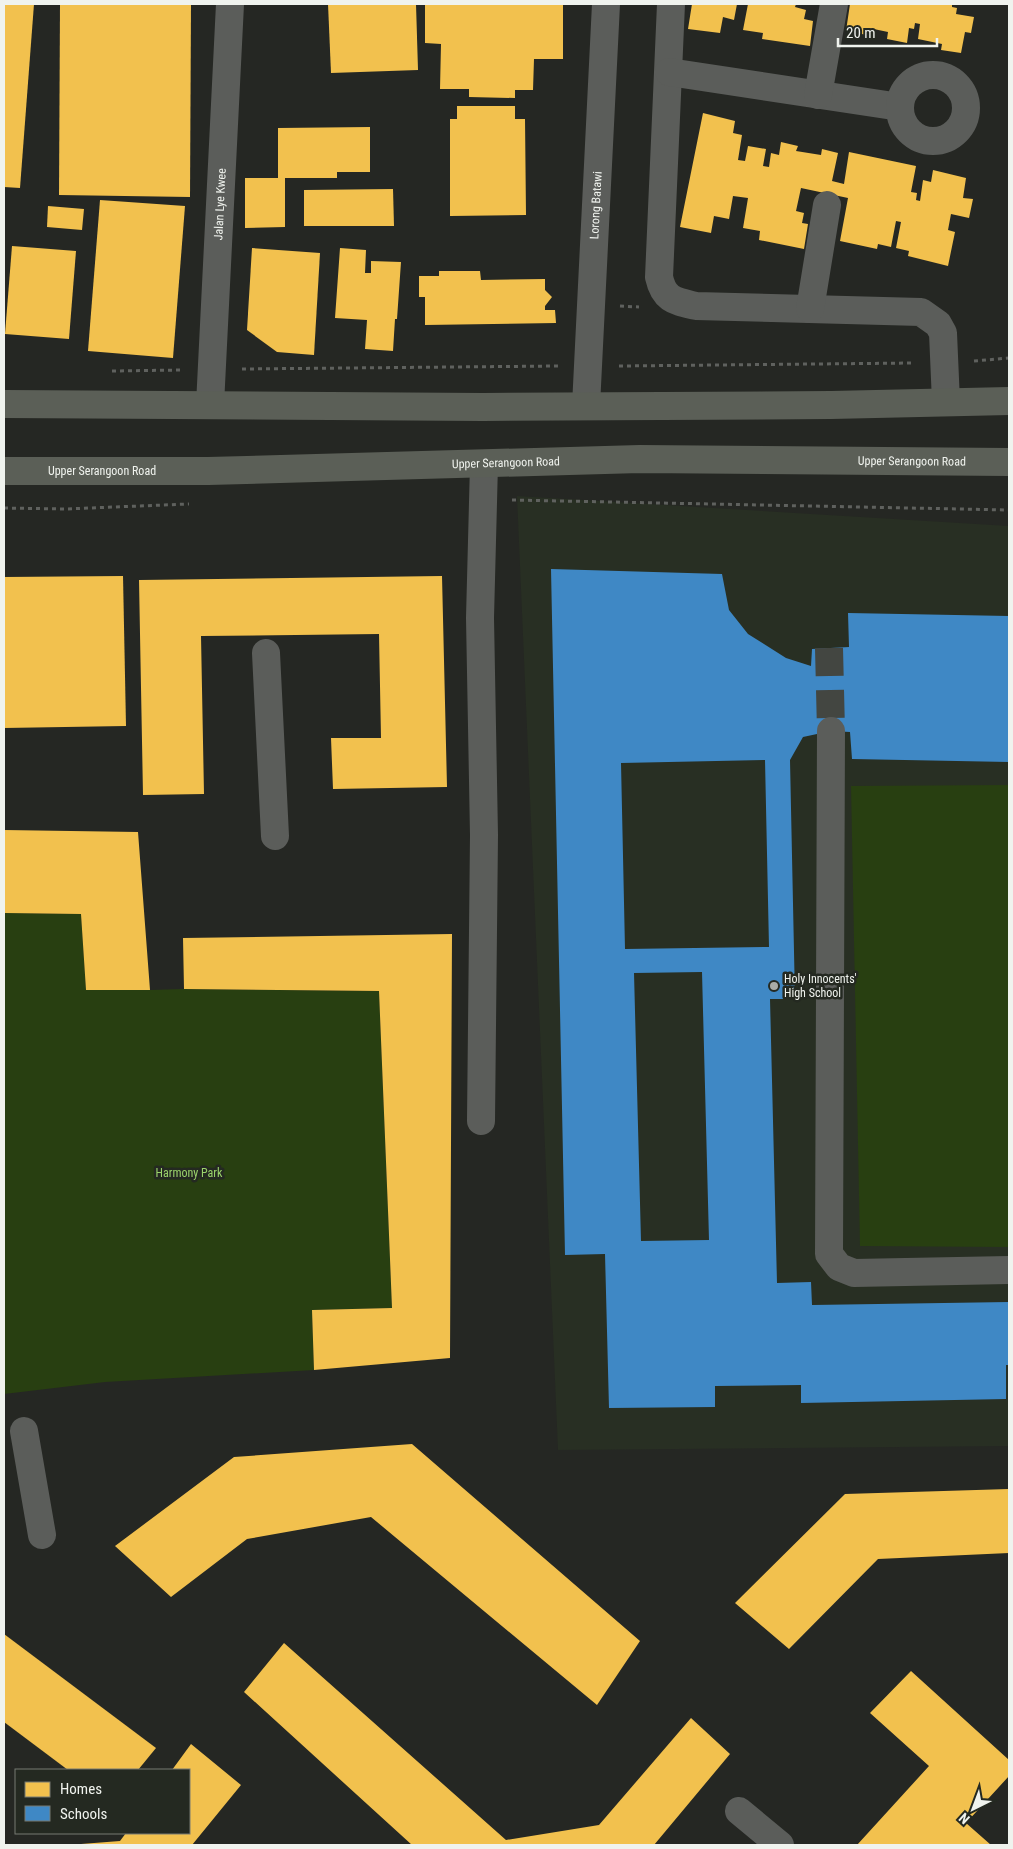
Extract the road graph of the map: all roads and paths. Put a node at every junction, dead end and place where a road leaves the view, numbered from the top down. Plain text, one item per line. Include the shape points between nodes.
1 (230, 4) edge
2 (606, 4) edge
3 (672, 4) edge
4 (834, 4) edge
5 (669, 72) junction
6 (818, 95) junction
7 (900, 107) dead end
8 (827, 205) dead end
9 (810, 309) junction
10 (1009, 358) edge
11 (943, 363) junction
12 (589, 366) junction
13 (211, 369) junction
14 (102, 372) dead end
15 (1009, 401) edge
16 (946, 402) junction
17 (4, 404) edge
18 (210, 405) junction
19 (586, 406) junction
20 (1009, 462) edge
21 (484, 464) junction
22 (4, 471) edge
23 (266, 653) dead end
24 (831, 731) tunnel mouth
25 (275, 836) dead end
26 (481, 1121) dead end
27 (1009, 1270) edge
28 (24, 1431) dead end
29 (42, 1535) dead end
30 (764, 1845) edge
31 (780, 1845) edge

1 - 13 street, Jalan Lye Kwee
2 - 12 street, Lorong Batawi
3 - 5 street
4 - 6 street
5 - 6 street
5 - 9 street via 661,287 672,300 696,306
6 - 7 street
8 - 9 street
9 - 11 street via 921,312 938,324 943,333
10 - 11 path
11 - 12 path
11 - 16 street
12 - 13 path
12 - 19 street, Lorong Batawi
13 - 14 path
13 - 18 street, Jalan Lye Kwee
15 - 16 main road
16 - 19 main road
17 - 18 main road
18 - 19 main road
20 - 21 main road, Upper Serangoon Road via 640,459
21 - 22 main road, Upper Serangoon Road via 208,471
21 - 26 street via 480,618 484,835
23 - 25 street
24 - 27 street via 829,1254 839,1267 854,1273
28 - 29 street
30 - 31 street via 736,1815

